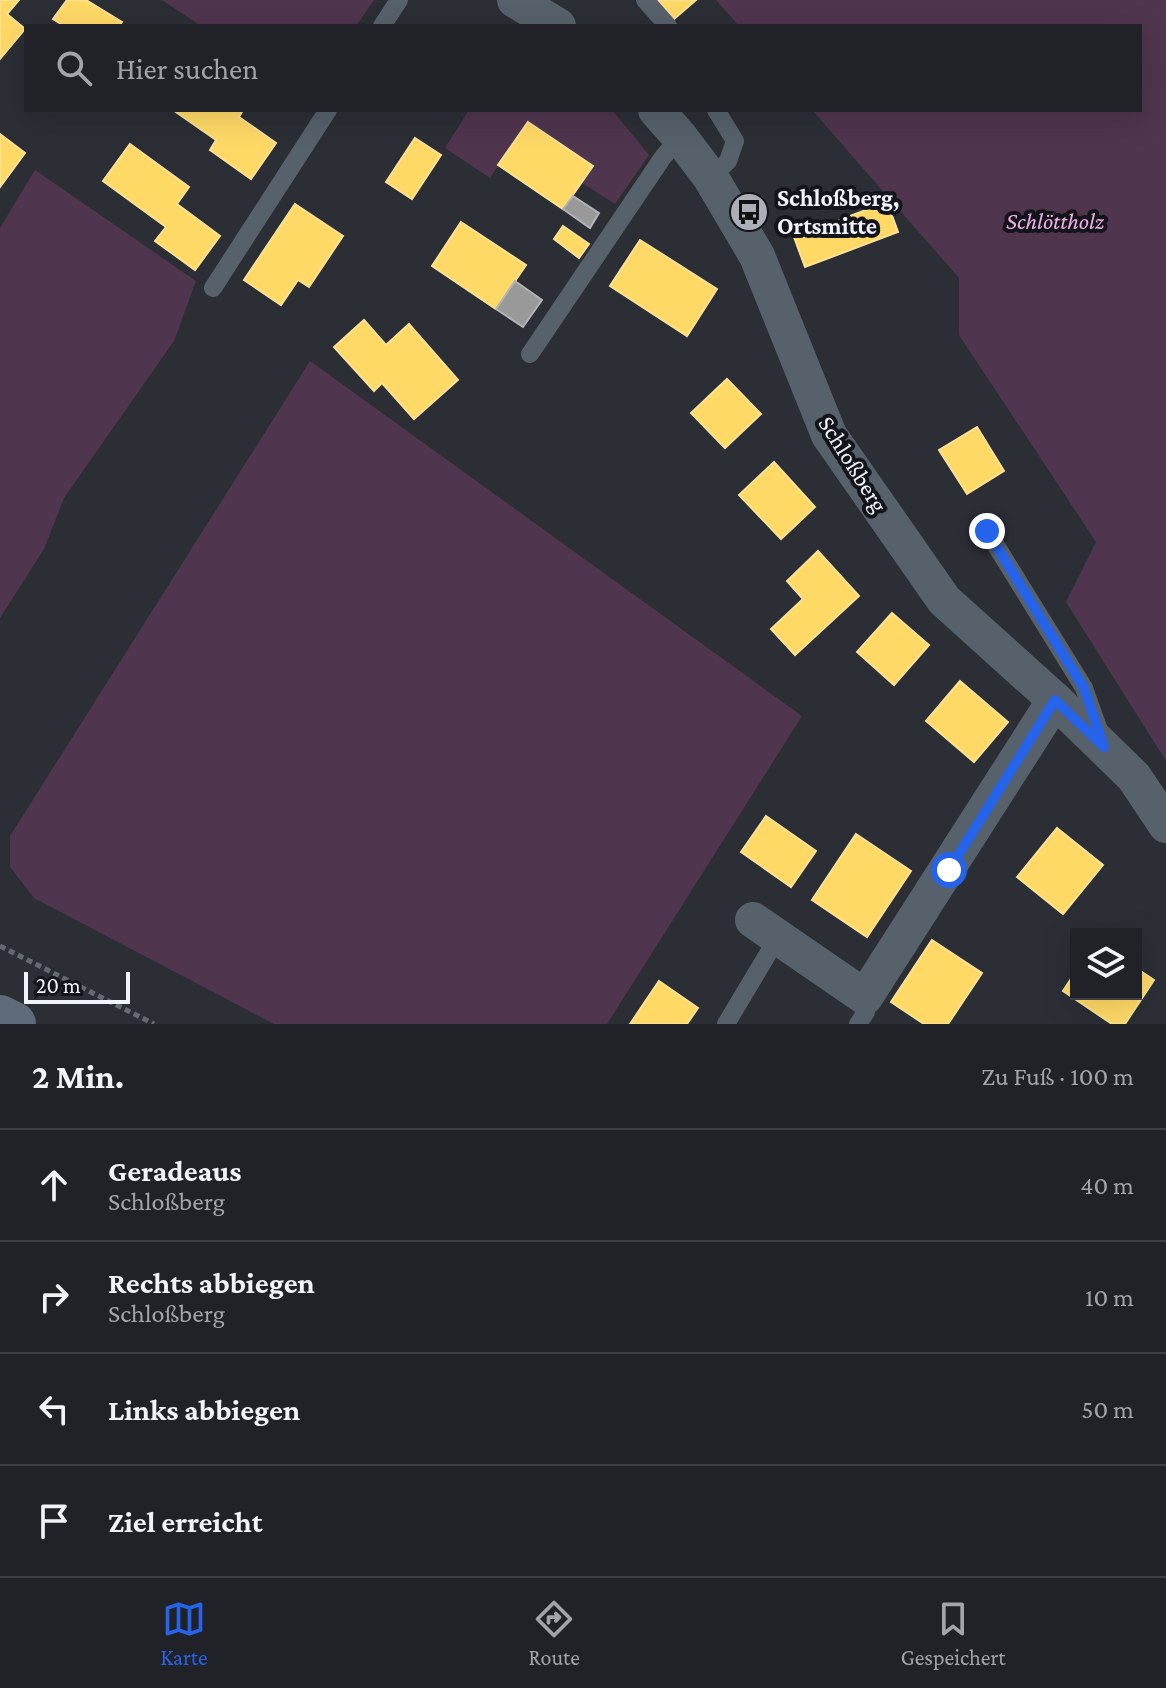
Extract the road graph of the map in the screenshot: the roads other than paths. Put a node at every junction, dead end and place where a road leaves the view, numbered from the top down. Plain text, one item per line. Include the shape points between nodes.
1 (399, 0) edge
2 (515, 0) edge
3 (645, 0) edge
4 (383, 24) edge
5 (555, 24) edge
6 (666, 24) edge
7 (327, 112) edge
8 (658, 112) edge
9 (717, 112) edge
10 (680, 137) junction
11 (711, 178) junction
12 (213, 288) dead end
13 (530, 354) dead end
14 (987, 531) dead end
15 (1055, 700) junction
16 (1104, 747) junction
17 (1166, 825) edge
18 (765, 928) joint
19 (862, 1010) edge
20 (0, 1017) edge
21 (14, 1024) edge
22 (726, 1024) edge

1 - 4 lane
2 - 5 street
3 - 6 lane
7 - 12 lane
8 - 10 street, Schloßberg
9 - 11 lane via 735,141 728,161
10 - 11 street, Schloßberg
10 - 13 lane
11 - 15 street, Schloßberg via 757,256 829,435 944,600
14 - 16 lane via 1084,688
15 - 16 street, Schloßberg
15 - 19 street
16 - 17 street, Schloßberg via 1134,777
18 - 19 street
18 - 22 lane
20 - 21 main road

